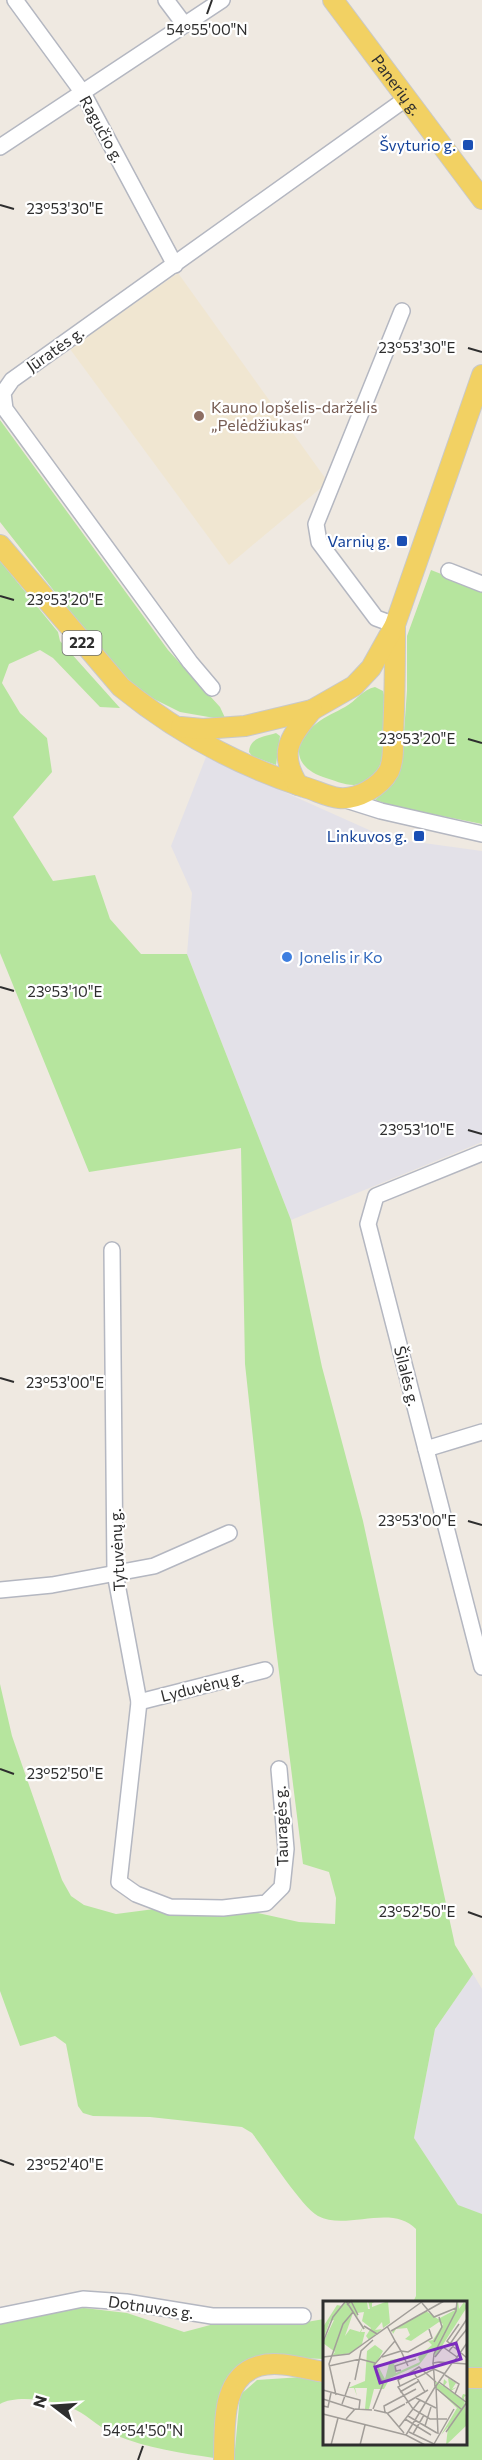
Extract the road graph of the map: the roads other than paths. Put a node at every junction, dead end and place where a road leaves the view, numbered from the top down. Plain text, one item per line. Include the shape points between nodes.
1 (15, 0) edge
2 (166, 0) edge
3 (222, 0) edge
4 (333, 0) edge
5 (184, 24) junction
6 (83, 93) junction
7 (407, 98) junction
8 (0, 147) edge
9 (482, 199) edge
10 (175, 265) junction
11 (402, 311) dead end
12 (482, 375) edge
13 (0, 545) edge
14 (449, 571) dead end
15 (482, 584) edge
16 (395, 625) junction
17 (354, 686) junction
18 (212, 688) dead end
19 (395, 703) junction
20 (312, 710) junction
21 (178, 727) junction
22 (298, 784) junction
23 (340, 798) junction
24 (482, 834) edge
25 (482, 1153) edge
26 (112, 1250) dead end
27 (482, 1432) edge
28 (426, 1449) junction
29 (229, 1533) dead end
30 (115, 1573) junction
31 (0, 1590) edge
32 (482, 1667) edge
33 (265, 1670) dead end
34 (139, 1702) junction
35 (279, 1769) dead end
36 (119, 1882) joint
37 (0, 2316) edge
38 (303, 2316) dead end
39 (323, 2372) edge
40 (224, 2460) edge

1 - 6 street, Ragučio g.
2 - 5 street
3 - 5 street
4 - 7 main road, Panerių g.
5 - 6 street
6 - 8 street
6 - 10 street, Ragučio g.
7 - 9 main road, Panerių g.
7 - 10 street, Jūratės g.
10 - 18 street, Jūratės g. via 12,380 3,393 5,409
11 - 16 street via 316,524 319,542 376,618
12 - 16 main road
13 - 21 main road, 222 via 121,687
14 - 15 street
16 - 17 main road via 371,668
16 - 19 main road
17 - 19 main road via 366,681 380,682
17 - 20 main road
19 - 23 main road via 388,772 369,790
20 - 21 main road via 245,726
20 - 22 main road via 289,742 289,769
21 - 22 main road, 222 via 227,755
22 - 23 main road, 222
23 - 24 street, 222
25 - 28 street, Šilalės g. via 376,1196 368,1224
26 - 30 street, Tytuvėnų g.
27 - 28 street
28 - 32 street, Šilalės g.
29 - 30 street via 154,1566
30 - 31 street
30 - 34 street, Tytuvėnų g.
33 - 34 street, Lyduvėnų g.
34 - 36 street, Tytuvėnų g.
35 - 36 street, Tauragės g. via 286,1849 282,1887 266,1903 223,1908 170,1907
37 - 38 street, Dotnuvos g. via 83,2299 212,2316
39 - 40 main road via 272,2364 258,2366 236,2381 226,2410

